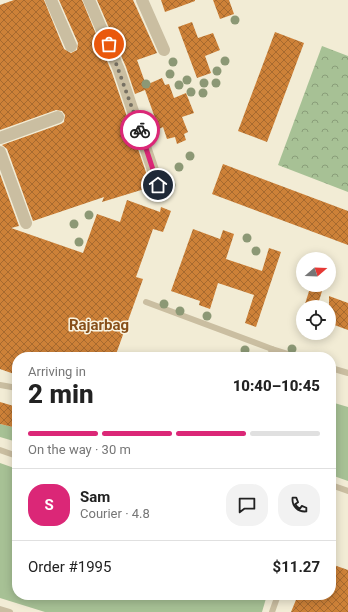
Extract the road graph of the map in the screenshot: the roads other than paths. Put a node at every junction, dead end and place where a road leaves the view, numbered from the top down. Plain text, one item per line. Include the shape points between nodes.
1 (52, 0) edge
2 (88, 0) edge
3 (142, 0) edge
4 (71, 46) dead end
5 (164, 50) dead end
6 (58, 117) dead end
7 (0, 138) edge
8 (0, 152) edge
9 (158, 185) dead end
10 (26, 223) dead end
11 (146, 302) dead end
12 (272, 349) junction
13 (271, 352) edge
14 (282, 352) edge
15 (336, 369) edge
16 (348, 373) edge
17 (0, 385) edge
18 (12, 387) edge
19 (0, 450) edge
20 (12, 454) edge
21 (336, 487) edge
22 (348, 491) edge
23 (276, 600) edge
24 (0, 609) edge
25 (10, 612) edge
26 (272, 612) edge

1 - 4 street
2 - 9 street via 119,70
3 - 5 street
6 - 7 street
8 - 10 street
11 - 12 lane
12 - 13 lane
12 - 14 lane
15 - 16 lane
17 - 18 lane
19 - 20 lane
21 - 22 lane
23 - 26 lane
24 - 25 lane

